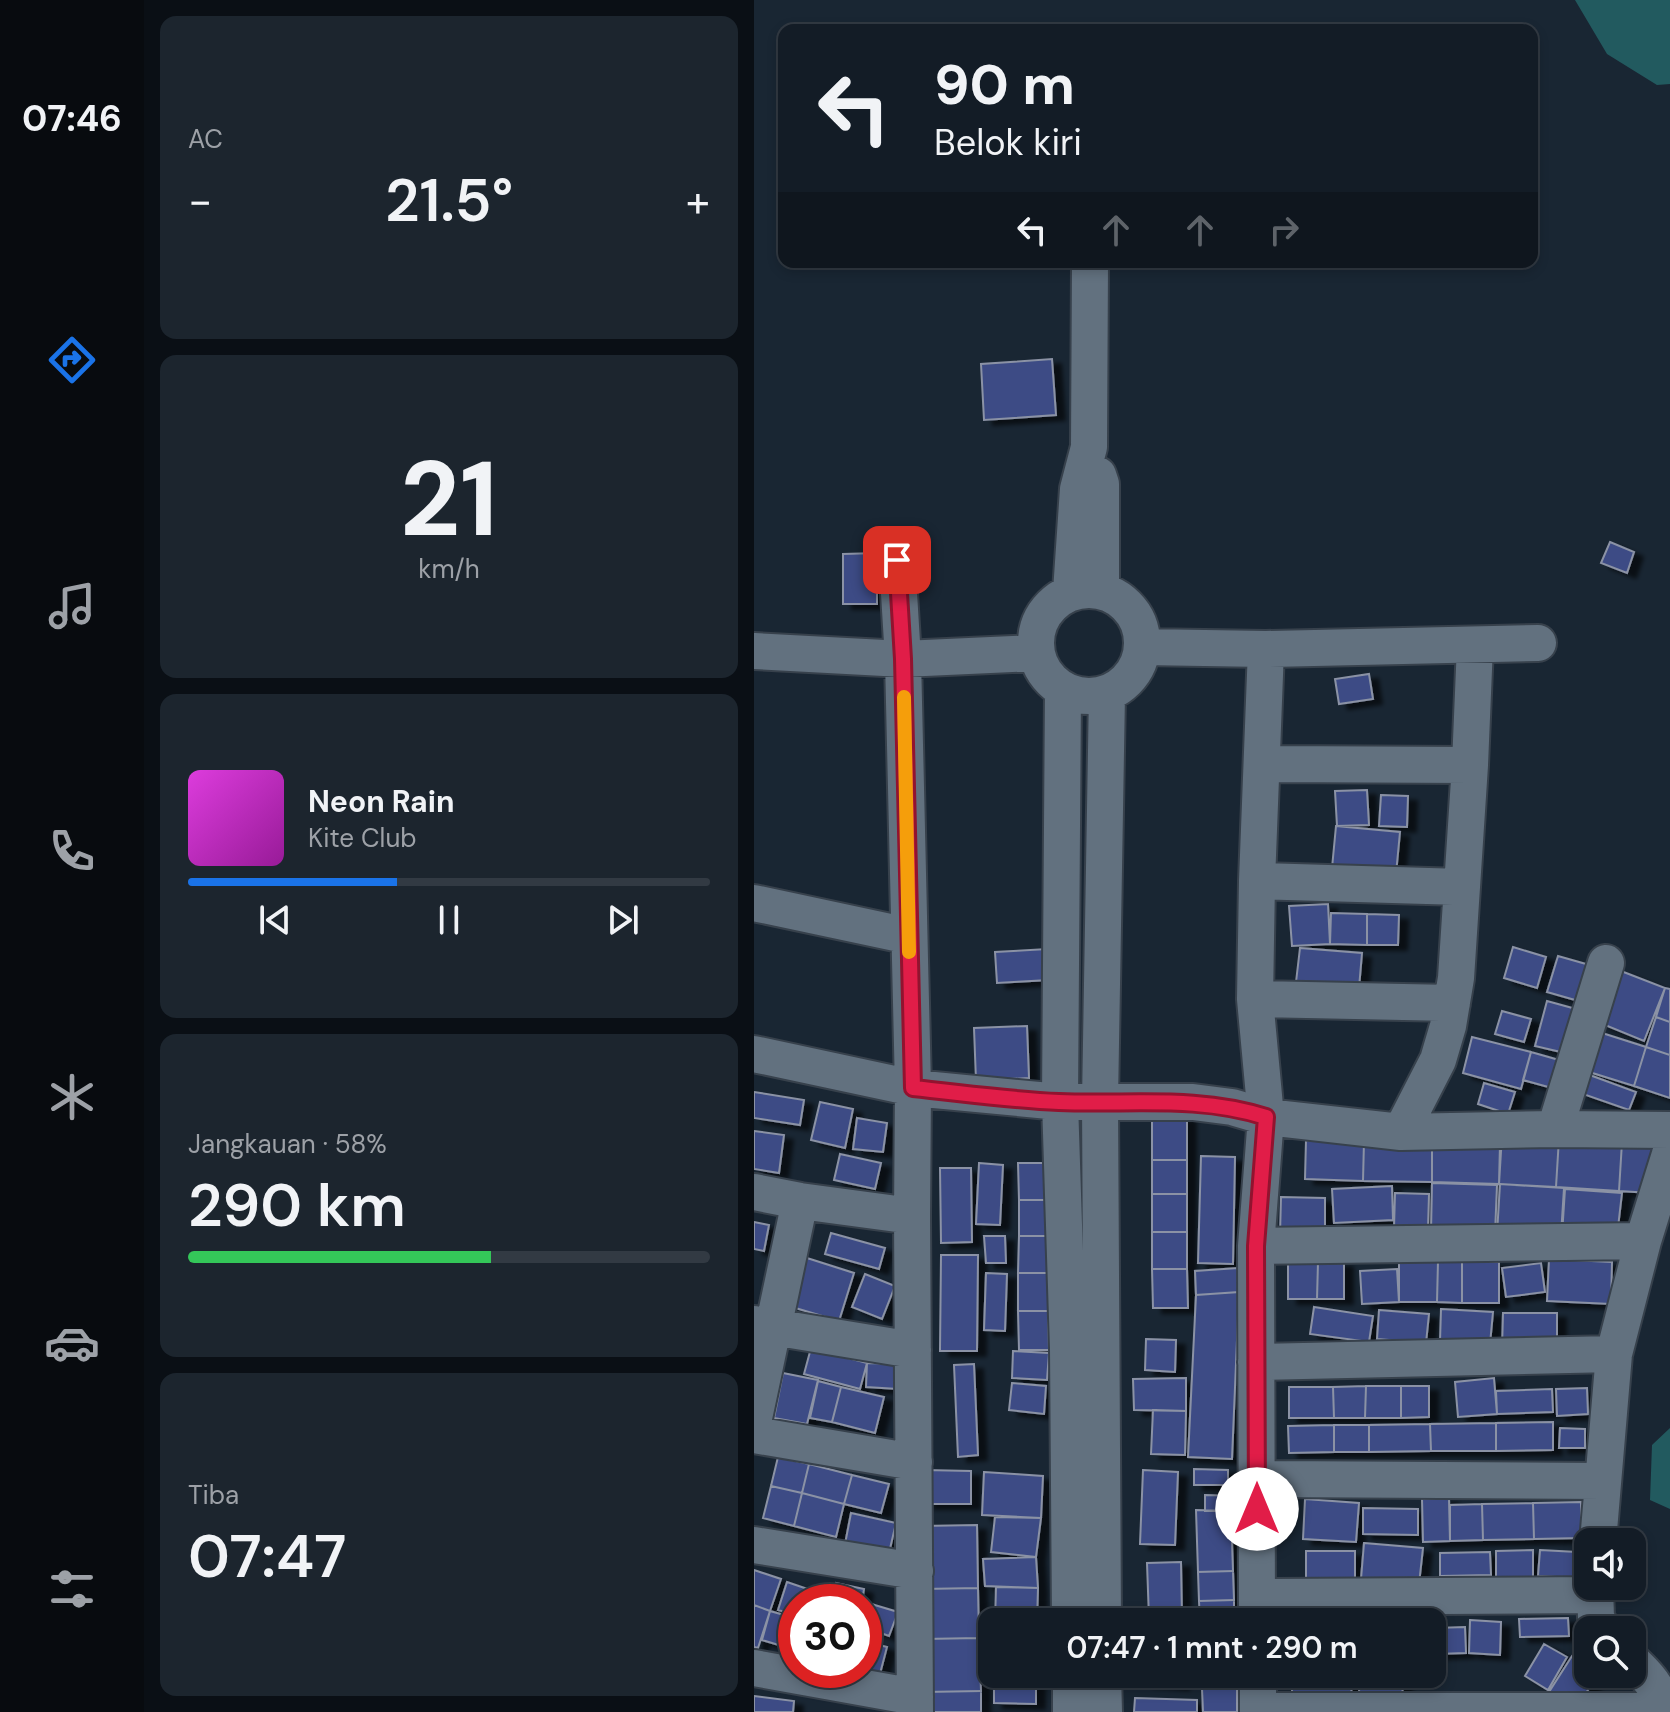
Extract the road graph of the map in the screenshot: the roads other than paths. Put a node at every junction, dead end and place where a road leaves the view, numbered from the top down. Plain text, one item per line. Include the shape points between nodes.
1 (1090, 268) edge
2 (897, 560) dead end
3 (1086, 591) junction
4 (1538, 643) dead end
5 (1475, 645) junction
6 (1143, 647) junction
7 (1266, 649) junction
8 (754, 651) edge
9 (1036, 653) junction
10 (903, 659) junction
11 (1063, 689) junction
12 (1107, 693) junction
13 (1262, 764) junction
14 (1470, 765) junction
15 (1257, 881) junction
16 (1462, 887) junction
17 (754, 903) edge
18 (909, 936) junction
19 (1606, 963) dead end
20 (1255, 999) junction
21 (1452, 1003) junction
22 (754, 1054) edge
23 (913, 1088) junction
24 (1100, 1101) junction
25 (1060, 1102) junction
26 (1266, 1117) junction
27 (1555, 1129) junction
28 (1670, 1130) edge
29 (1401, 1132) junction
30 (1670, 1154) edge
31 (754, 1192) edge
32 (800, 1201) junction
33 (912, 1216) junction
34 (1643, 1241) junction
35 (1256, 1246) junction
36 (763, 1325) edge
37 (913, 1350) junction
38 (1614, 1354) junction
39 (1256, 1362) junction
40 (754, 1418) edge
41 (754, 1435) edge
42 (914, 1462) junction
43 (1257, 1479) junction
44 (1602, 1481) junction
45 (1599, 1528) edge
46 (754, 1545) edge
47 (915, 1571) junction
48 (1574, 1592) edge
49 (1070, 1608) edge
50 (1103, 1608) edge
51 (1257, 1608) edge
52 (1293, 1608) edge
53 (754, 1668) edge
54 (1646, 1675) edge
55 (1071, 1688) edge
56 (1103, 1688) edge
57 (1258, 1688) edge
58 (915, 1705) edge
59 (1071, 1712) edge
60 (1104, 1712) edge
61 (1258, 1712) edge

1 - 3 street via 1089,447 1078,489
2 - 10 street
3 - 6 street via 1115,596 1128,605 1137,618
3 - 9 street via 1058,599 1047,610 1035,638
4 - 5 street
5 - 7 street
5 - 14 street
6 - 7 street
6 - 12 street via 1132,675
7 - 13 street
8 - 10 street
9 - 10 street
9 - 11 street via 1041,668
10 - 18 street
11 - 12 street via 1092,696
11 - 25 street
12 - 24 street
13 - 14 street
13 - 15 street
14 - 16 street
15 - 16 street
15 - 20 street
16 - 21 street
17 - 18 street
18 - 23 street
19 - 27 street
20 - 21 street
20 - 26 street
21 - 29 street via 1438,1060
22 - 23 street
23 - 25 street
23 - 33 street
24 - 25 street
24 - 26 street via 1193,1102
24 - 50 street
25 - 49 street
26 - 29 street
26 - 35 street
27 - 28 street
27 - 29 street
30 - 34 street
31 - 32 street
32 - 33 street
32 - 36 street
33 - 37 street
34 - 35 street
34 - 38 street
35 - 39 street
36 - 37 street
36 - 40 street
37 - 42 street
38 - 39 street
38 - 44 street
39 - 43 street
41 - 42 street
42 - 47 street
43 - 44 street
43 - 51 street
44 - 45 street
46 - 47 street
47 - 58 street
48 - 52 street
53 - 58 street
54 - 61 street via 1658,1699 1651,1711
55 - 59 street
56 - 60 street
57 - 61 street

